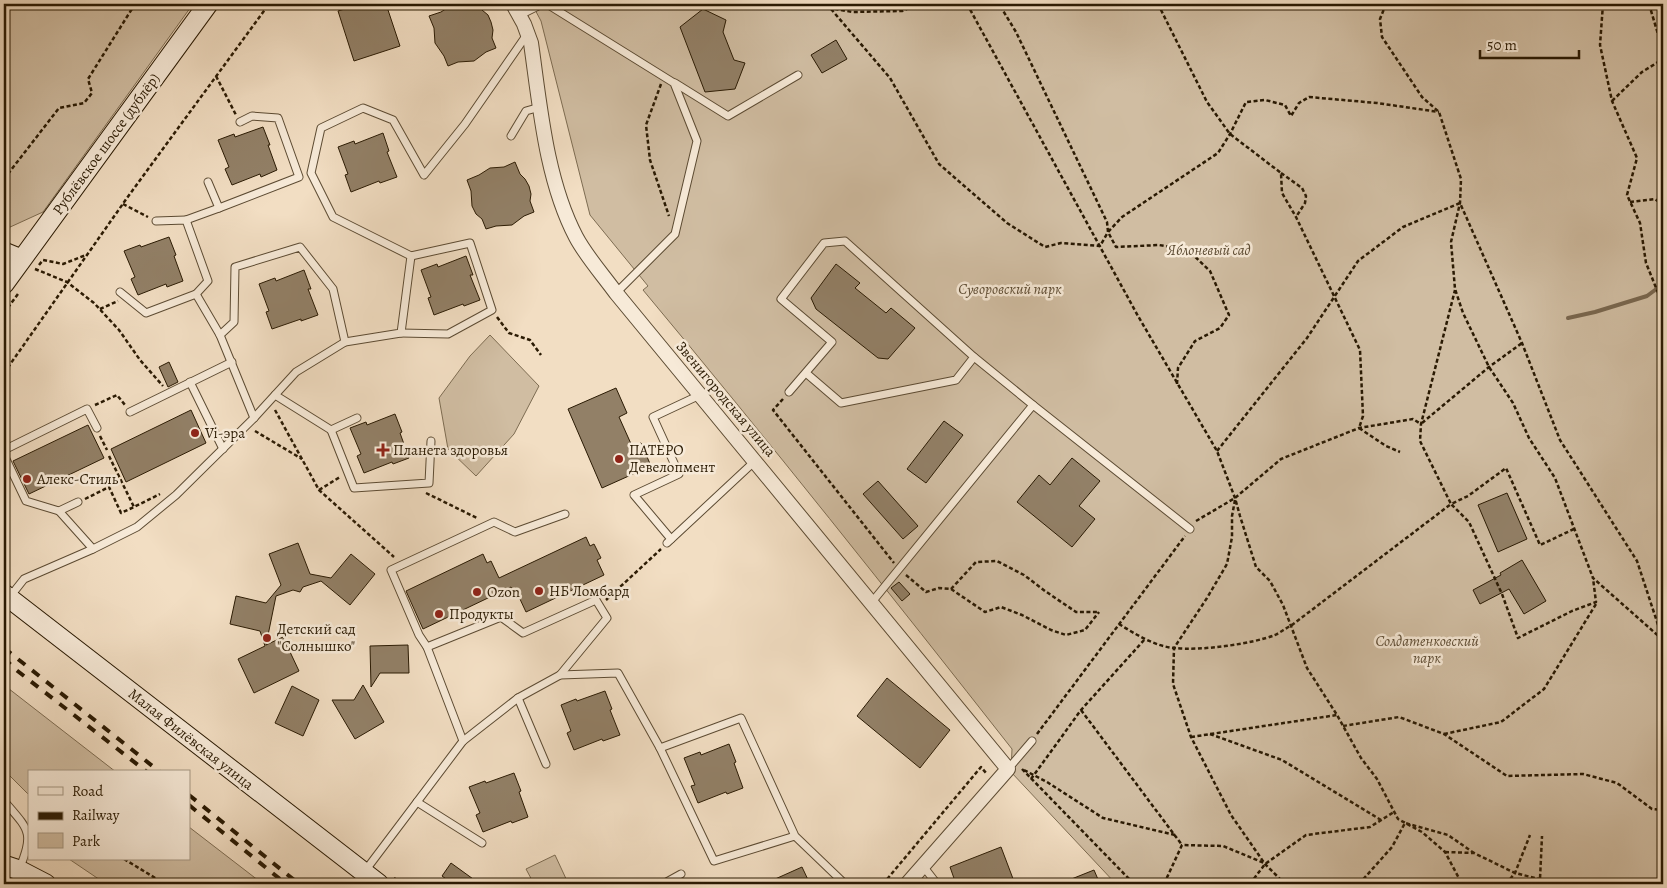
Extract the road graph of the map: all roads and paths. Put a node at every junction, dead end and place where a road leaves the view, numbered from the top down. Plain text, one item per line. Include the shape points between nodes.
1 (135, 4) edge
2 (208, 4) edge
3 (269, 4) edge
4 (542, 4) edge
5 (547, 4) edge
6 (809, 4) edge
7 (918, 4) edge
8 (966, 4) edge
9 (999, 4) edge
10 (1158, 4) edge
11 (1386, 4) edge
12 (1603, 4) edge
13 (1649, 4) edge
14 (516, 9) edge
15 (831, 9) junction
16 (528, 33) junction
17 (1663, 51) edge
18 (1663, 59) edge
19 (798, 75) dead end
20 (216, 76) junction
21 (664, 76) junction
22 (674, 83) junction
23 (1612, 101) junction
24 (541, 107) junction
25 (1439, 112) junction
26 (240, 122) joint
27 (1230, 134) junction
28 (511, 136) dead end
29 (311, 173) junction
30 (1281, 174) junction
31 (299, 177) junction
32 (4, 179) edge
33 (208, 182) dead end
34 (1630, 202) junction
35 (1460, 203) junction
36 (123, 204) junction
37 (1663, 205) edge
38 (219, 208) junction
39 (1296, 217) junction
40 (186, 220) junction
41 (156, 221) joint
42 (1108, 232) junction
43 (675, 234) junction
44 (1100, 246) junction
45 (86, 255) junction
46 (13, 256) edge
47 (412, 256) junction
48 (67, 282) junction
49 (4, 284) edge
50 (1455, 289) junction
51 (616, 293) junction
52 (196, 294) junction
53 (123, 295) joint
54 (1334, 297) junction
55 (1663, 305) edge
56 (100, 309) junction
57 (492, 310) junction
58 (401, 333) junction
59 (220, 335) junction
60 (345, 342) junction
61 (1522, 343) junction
62 (541, 355) dead end
63 (974, 357) junction
64 (232, 362) junction
65 (1489, 367) junction
66 (4, 373) edge
67 (806, 373) junction
68 (190, 382) junction
69 (1177, 386) junction
70 (789, 392) dead end
71 (169, 393) junction
72 (701, 394) junction
73 (118, 395) dead end
74 (272, 398) junction
75 (1033, 405) junction
76 (87, 409) junction
77 (130, 412) dead end
78 (254, 418) junction
79 (357, 418) dead end
80 (1421, 424) junction
81 (246, 425) junction
82 (96, 428) joint
83 (1359, 428) junction
84 (331, 430) junction
85 (431, 441) dead end
86 (222, 449) junction
87 (4, 450) edge
88 (107, 450) dead end
89 (1217, 451) junction
90 (1400, 452) dead end
91 (4, 455) edge
92 (109, 456) dead end
93 (303, 460) junction
94 (756, 460) junction
95 (348, 473) junction
96 (415, 484) junction
97 (319, 490) junction
98 (176, 495) junction
99 (1236, 498) junction
100 (78, 502) joint
101 (1451, 504) junction
102 (134, 507) junction
103 (59, 512) junction
104 (565, 514) dead end
105 (490, 524) junction
106 (1190, 529) junction
107 (1574, 529) junction
108 (669, 541) junction
109 (94, 549) junction
110 (402, 565) junction
111 (1593, 578) junction
112 (951, 589) dead end
113 (6, 596) edge
114 (872, 602) junction
115 (1596, 602) junction
116 (600, 606) junction
117 (1100, 612) dead end
118 (1119, 624) junction
119 (1292, 625) junction
120 (1145, 639) junction
121 (427, 647) junction
122 (1174, 648) junction
123 (560, 675) junction
124 (518, 698) junction
125 (1081, 710) junction
126 (1337, 715) junction
127 (1344, 726) junction
128 (1210, 734) junction
129 (1444, 734) junction
130 (1191, 737) junction
131 (463, 741) junction
132 (1032, 741) joint
133 (660, 748) junction
134 (546, 764) dead end
135 (1011, 765) junction
136 (981, 767) dead end
137 (1022, 769) junction
138 (1033, 775) junction
139 (1031, 779) junction
140 (4, 801) edge
141 (417, 802) junction
142 (1663, 810) edge
143 (1394, 812) junction
144 (1381, 820) junction
145 (1405, 823) junction
146 (1175, 835) junction
147 (1530, 835) dead end
148 (796, 836) junction
149 (1542, 836) dead end
150 (482, 843) dead end
151 (1182, 845) junction
152 (1445, 852) junction
153 (1474, 853) junction
154 (126, 860) edge
155 (1265, 864) junction
156 (923, 866) junction
157 (12, 868) edge
158 (363, 873) junction
159 (1515, 873) junction
160 (681, 874) dead end
161 (1540, 879) junction
162 (46, 884) edge
163 (165, 884) edge
164 (378, 884) edge
165 (663, 884) edge
166 (845, 884) edge
167 (883, 884) edge
168 (907, 884) edge
169 (937, 884) edge
170 (1134, 884) edge
171 (1164, 884) edge
172 (1250, 884) edge
173 (1285, 884) edge
174 (1359, 884) edge
175 (1462, 884) edge
176 (1506, 884) edge
177 (1542, 884) edge
178 (1559, 884) edge

1 - 32 path via 88,79 92,93 84,104 58,108
2 - 46 street, Рублёвское шоссе (дублёр)
3 - 20 path
4 - 14 lane
5 - 21 lane
6 - 15 path
7 - 15 path via 902,11
8 - 44 path
9 - 42 path via 1029,58
10 - 27 path via 1207,102
11 - 25 path via 1380,19 1382,37 1422,97
12 - 23 path via 1600,45
13 - 17 path
14 - 16 street, Звенигородская улица
15 - 44 path via 890,78 939,164 1007,223 1045,247 1061,243
16 - 24 street, Звенигородская улица
16 - 29 lane via 465,124 424,175 393,120 363,108 321,128
18 - 23 path via 1642,72
19 - 22 lane via 728,116
20 - 26 path
20 - 36 path
21 - 22 lane
21 - 43 path via 646,125 650,160
22 - 43 lane via 697,141
23 - 34 path via 1637,158 1627,195
24 - 28 lane via 526,111
24 - 51 street, Звенигородская улица via 553,176 564,212 576,239
25 - 27 path via 1309,96 1299,103 1291,116 1285,105 1265,100 1246,102
25 - 35 path via 1461,178
26 - 31 lane via 252,116 278,118
27 - 30 path
27 - 42 path via 1218,153 1122,217
29 - 31 lane
29 - 47 lane via 332,217
30 - 39 path via 1282,193
30 - 39 path via 1302,188 1306,196
31 - 38 lane
33 - 38 lane
34 - 37 path via 1656,199
34 - 55 path via 1640,223 1646,263
35 - 50 path via 1451,242
35 - 54 path via 1403,227 1358,261
35 - 61 path
36 - 41 path
36 - 45 path
38 - 40 lane
39 - 54 path
40 - 41 lane
40 - 52 lane via 208,281
42 - 44 path
42 - 69 path via 1116,247 1159,245 1188,250 1210,271 1229,315 1220,328 1195,341 1178,368
43 - 51 lane
44 - 69 path
45 - 48 path
45 - 48 path via 63,264 43,260 36,269
46 - 49 street, Рублёвское шоссе (дублёр)
47 - 57 lane via 470,243
47 - 58 lane
48 - 56 path
48 - 66 path
50 - 65 path
50 - 80 path
51 - 72 street, Звенигородская улица
52 - 53 lane via 146,313
52 - 59 lane
53 - 56 path
54 - 83 path via 1360,350 1363,416
54 - 89 path via 1306,338
56 - 71 path
57 - 58 lane via 448,334
57 - 62 path via 509,333 530,340
58 - 60 lane
59 - 60 lane via 234,322 235,267 300,247 333,289
59 - 64 lane
60 - 74 lane via 296,372
61 - 65 path
61 - 111 path via 1560,440 1637,561 1663,640
63 - 67 lane via 956,380 841,403
63 - 67 lane via 845,241 824,243 781,299 832,342
63 - 75 lane
64 - 68 lane
64 - 78 lane
65 - 80 path
65 - 107 path via 1514,403 1529,438 1555,478
67 - 70 lane
68 - 71 lane
68 - 86 lane
69 - 89 path
71 - 77 lane
72 - 94 street, Звенигородская улица
72 - 108 lane via 653,417 679,474 634,495
73 - 76 path
74 - 78 lane
74 - 84 lane
74 - 93 path
75 - 106 lane
75 - 114 lane
76 - 82 lane
76 - 87 lane
78 - 81 lane
79 - 84 lane
80 - 83 path via 1413,419
80 - 101 path via 1420,441
81 - 86 lane
81 - 93 path
82 - 88 path
83 - 90 path
83 - 99 path via 1281,459
84 - 95 lane
85 - 96 lane via 429,483
86 - 98 lane
89 - 99 path
91 - 103 lane via 26,501
92 - 102 path
93 - 97 path
94 - 108 lane
94 - 114 street, Звенигородская улица
95 - 96 lane via 354,488
95 - 97 path
96 - 105 path via 430,495
97 - 110 path
98 - 102 path via 173,488
98 - 109 lane via 137,527
99 - 106 path via 1196,521
99 - 119 path via 1256,567 1270,581
99 - 122 path via 1227,564
100 - 102 path via 109,488 121,513
100 - 103 lane
101 - 107 path via 1468,496 1506,468 1540,545
101 - 115 path via 1468,522 1502,594 1518,638
101 - 119 path
103 - 109 lane
104 - 105 lane via 515,532 494,522
105 - 110 lane
106 - 118 path
107 - 111 path
108 - 116 path
109 - 113 lane via 24,579
110 - 121 lane via 391,570
111 - 115 path
112 - 117 path via 976,562 997,561 1024,575 1076,612
113 - 158 street, Малая Филёвская улица
114 - 135 street, Звенигородская улица
115 - 129 path via 1544,689 1501,722
116 - 121 lane via 596,600 523,633 501,617
116 - 123 lane via 607,618
118 - 120 path
118 - 132 path
119 - 122 path via 1251,641
119 - 126 path via 1307,668
120 - 122 path
120 - 125 path
121 - 131 lane
122 - 130 path via 1173,684
123 - 124 lane
123 - 133 lane via 618,673
124 - 131 lane
124 - 134 lane
125 - 138 path
125 - 146 path
126 - 127 path
126 - 128 path
127 - 129 path via 1399,717
127 - 143 path
128 - 130 path
128 - 144 path via 1282,760
129 - 142 path via 1507,776 1583,774 1617,783 1652,809
130 - 155 path via 1231,815
131 - 141 lane
132 - 135 lane
133 - 148 lane via 714,861
133 - 148 lane via 742,718
135 - 137 path
135 - 156 street
136 - 167 path
137 - 138 path
137 - 139 path
138 - 139 path
138 - 146 path via 1103,818
139 - 170 path
140 - 157 lane via 24,824 28,836 27,848
141 - 150 lane
141 - 158 lane
143 - 144 path
143 - 145 path
144 - 155 path via 1370,827 1306,836
145 - 152 path via 1422,832
145 - 153 path via 1448,835
145 - 174 path via 1392,847
146 - 151 path
147 - 159 path
148 - 166 lane
149 - 161 path
151 - 155 path via 1223,846
151 - 171 path
152 - 153 path
152 - 175 path
153 - 159 path
154 - 163 path
155 - 172 path
155 - 173 path
156 - 168 street
156 - 169 lane
157 - 162 street
158 - 164 street, Малая Филёвская улица
159 - 161 path
159 - 176 path
160 - 165 lane
161 - 177 path
161 - 178 path

